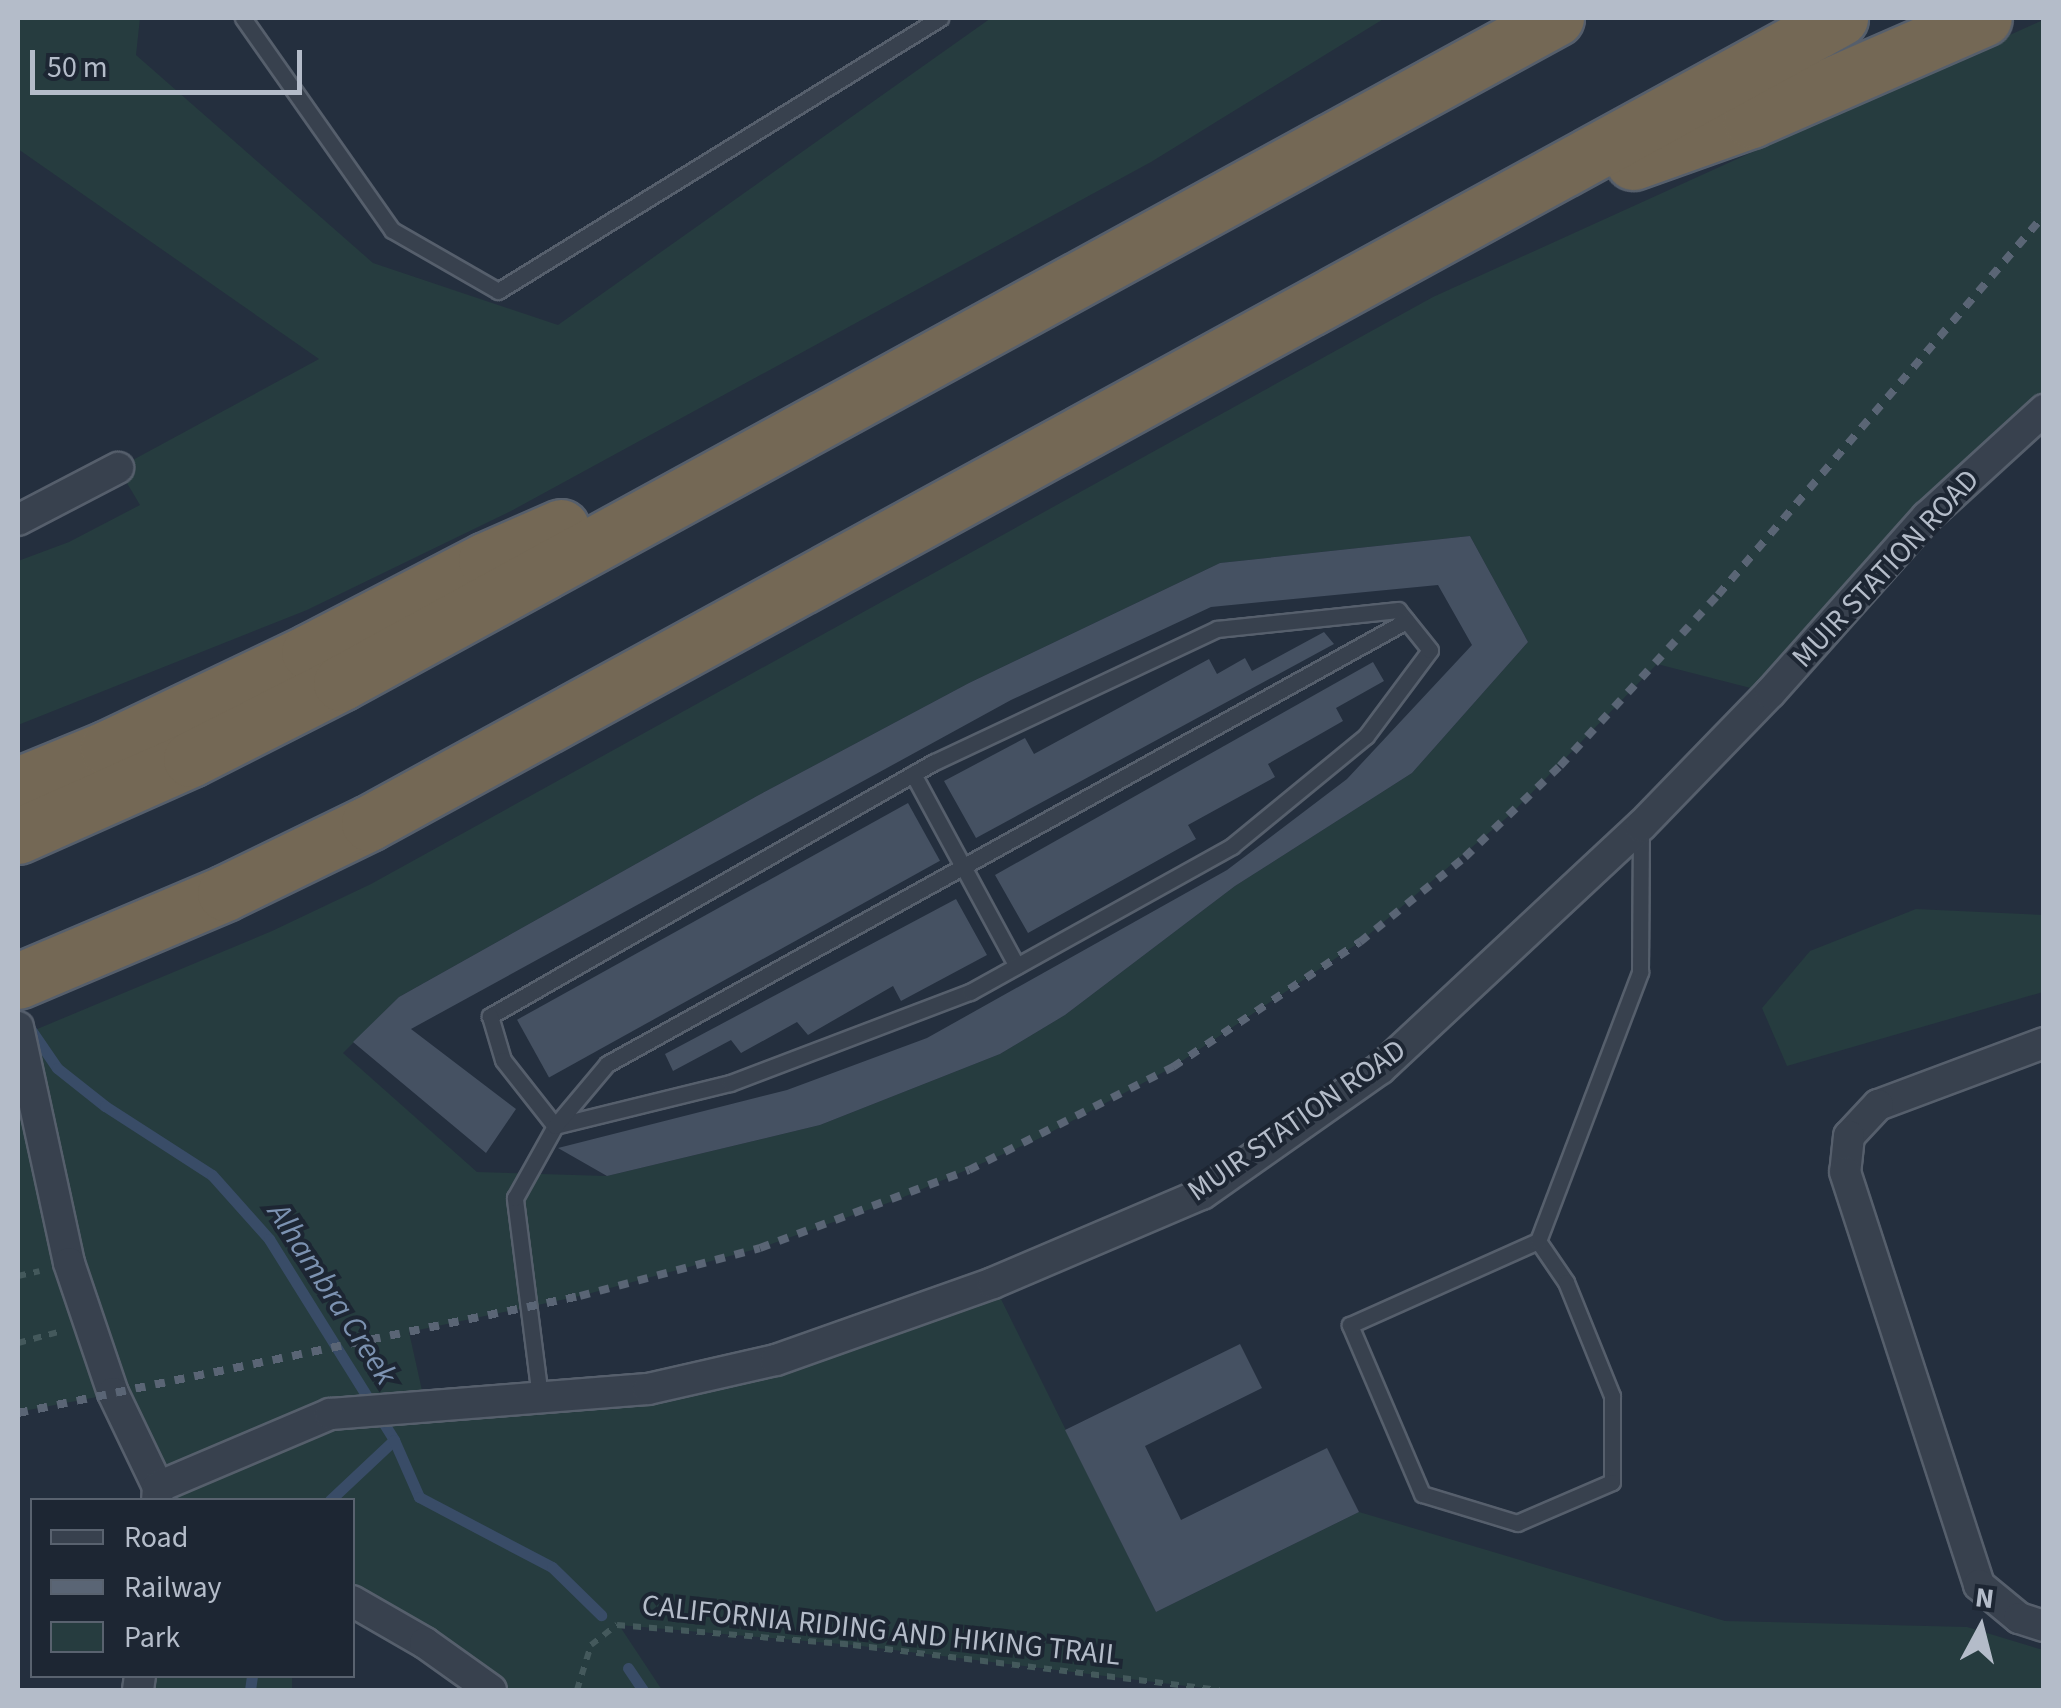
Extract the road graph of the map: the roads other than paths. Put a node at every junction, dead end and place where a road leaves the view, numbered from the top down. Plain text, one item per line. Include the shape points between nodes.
1 (242, 18) edge
2 (940, 18) edge
3 (1840, 18) edge
4 (1984, 18) edge
5 (1544, 23) edge
6 (1474, 218) junction
7 (2044, 410) edge
8 (118, 468) dead end
9 (18, 520) edge
10 (1406, 621) junction
11 (113, 770) junction
12 (913, 774) junction
13 (18, 784) edge
14 (1641, 826) junction
15 (18, 836) edge
16 (963, 867) junction
17 (1016, 966) junction
18 (18, 981) edge
19 (18, 1027) edge
20 (2044, 1044) edge
21 (555, 1126) junction
22 (1538, 1241) junction
23 (540, 1397) junction
24 (165, 1496) edge
25 (355, 1602) edge
26 (2044, 1626) edge
27 (491, 1690) edge

1 - 2 lane via 392,230 498,291
3 - 6 highway
4 - 6 highway via 1751,120
5 - 11 highway via 340,683
6 - 18 highway via 443,784 296,860
7 - 14 street, MUIR STATION ROAD via 1927,517
8 - 9 street
10 - 12 lane via 1398,610 1217,629
10 - 16 lane
10 - 17 lane via 1430,650 1366,736 1232,846
11 - 13 highway
11 - 15 highway
12 - 16 lane
12 - 21 lane via 490,1016 502,1060
14 - 22 lane via 1640,972
14 - 23 street, MUIR STATION ROAD via 1380,1070 1202,1194 993,1283 776,1360 648,1390
16 - 17 lane
16 - 21 lane via 606,1064
17 - 21 lane via 970,992 730,1083
19 - 24 street via 88,1325 112,1393
20 - 26 street via 1878,1105 1850,1136 1845,1172 1979,1585 2019,1618
21 - 23 lane via 515,1198
22 - 22 lane via 1350,1325 1422,1494 1517,1523 1612,1482 1612,1396 1566,1282
23 - 24 street, MUIR STATION ROAD via 330,1414
25 - 27 street

